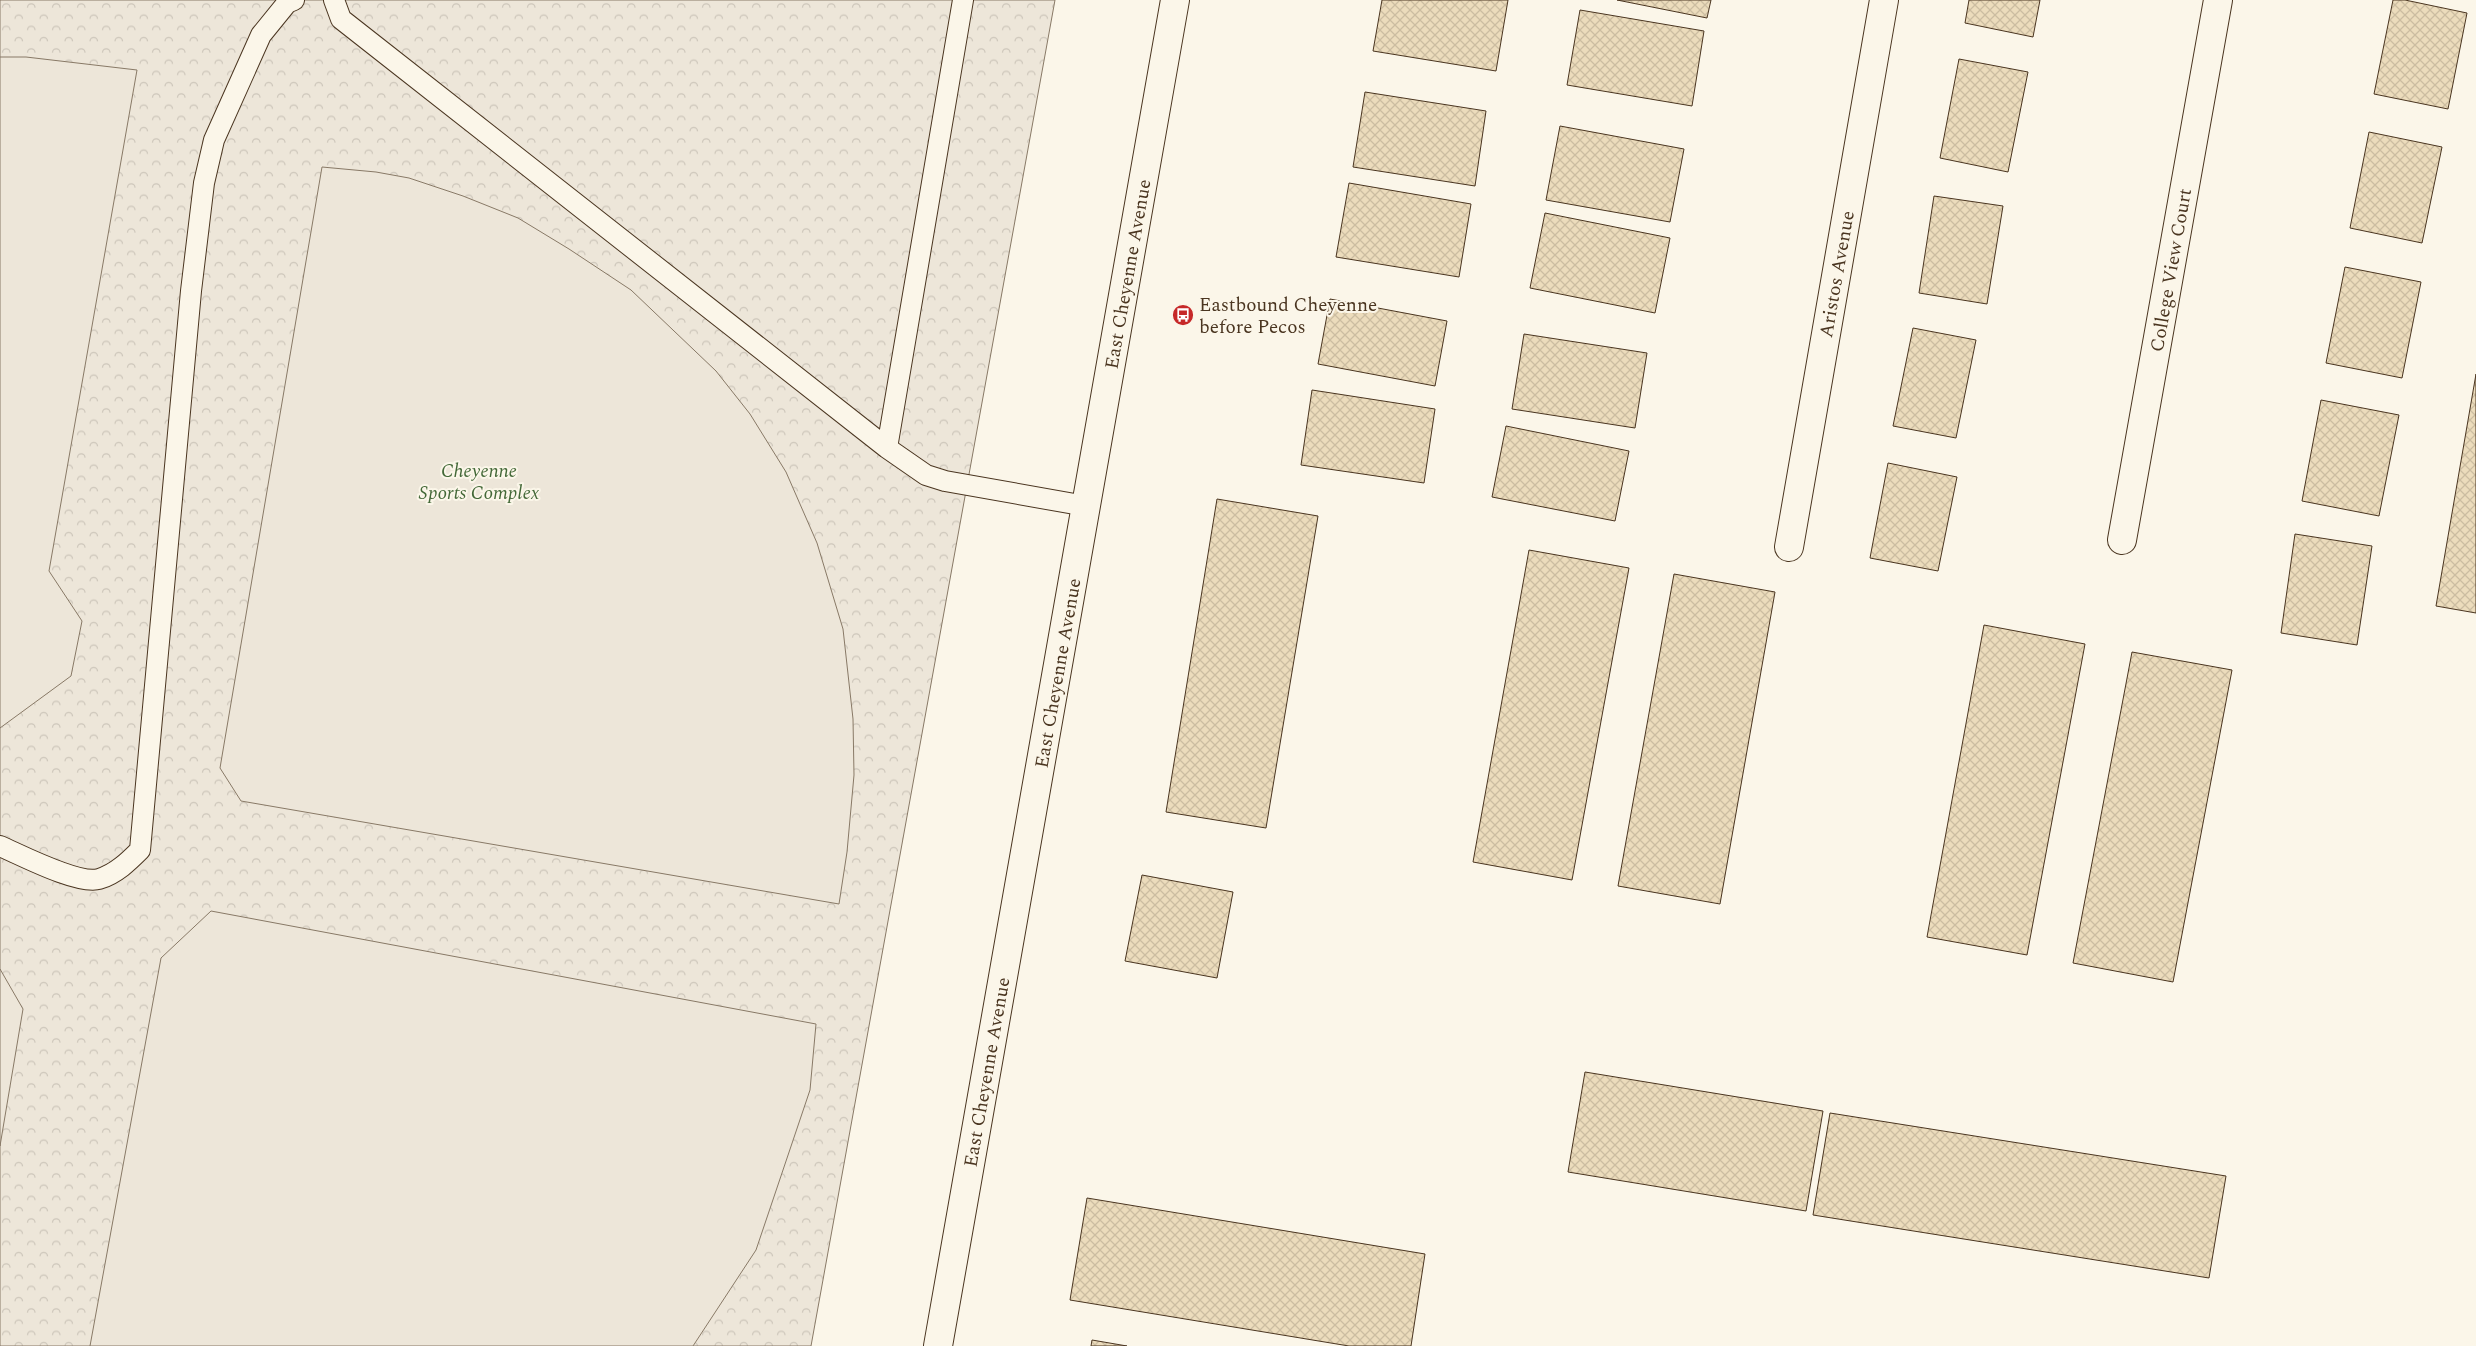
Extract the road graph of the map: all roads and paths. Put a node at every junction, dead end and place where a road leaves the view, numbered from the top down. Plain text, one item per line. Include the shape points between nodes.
1 (294, 0) edge
2 (334, 0) edge
3 (963, 0) edge
4 (1175, 0) edge
5 (1884, 0) edge
6 (2218, 0) edge
7 (888, 448) junction
8 (1086, 506) junction
9 (2122, 540) dead end
10 (1789, 547) dead end
11 (0, 846) edge
12 (938, 1346) edge

1 - 11 lane via 287,3 261,35 214,140 204,183 191,290 140,850 124,866 98,879 71,876
2 - 7 lane via 341,19
3 - 7 lane
4 - 8 main road, East Cheyenne Avenue
5 - 10 main road, Aristos Avenue
6 - 9 main road, College View Court
7 - 8 lane via 926,475 945,481
8 - 12 main road, East Cheyenne Avenue

